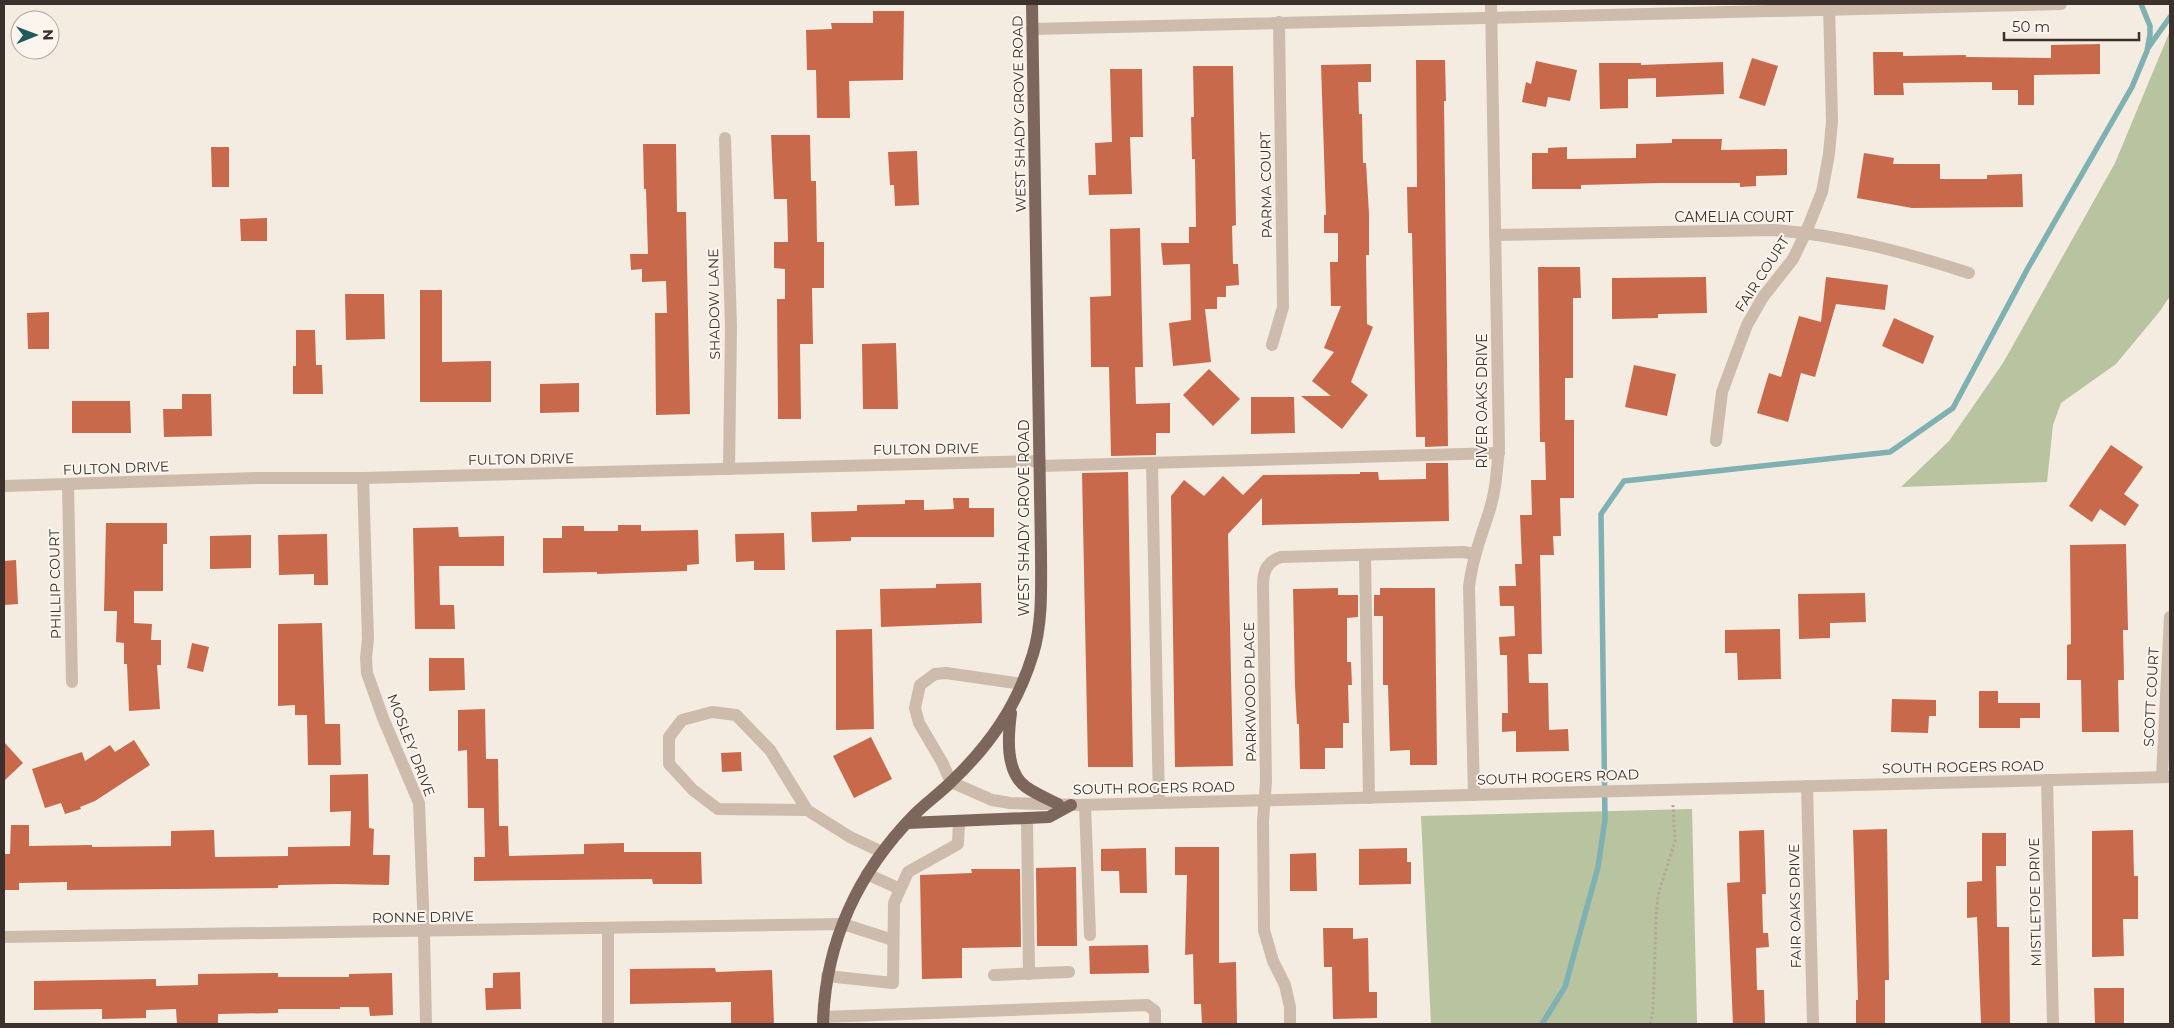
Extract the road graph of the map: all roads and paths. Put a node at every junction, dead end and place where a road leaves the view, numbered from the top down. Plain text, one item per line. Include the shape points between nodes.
1 (1032, 4) edge
2 (1491, 4) edge
3 (2061, 4) edge
4 (1829, 6) edge
5 (1491, 17) junction
6 (1279, 22) junction
7 (1032, 29) junction
8 (725, 138) dead end
9 (1806, 232) junction
10 (1494, 235) junction
11 (1969, 273) dead end
12 (1272, 344) dead end
13 (1716, 441) dead end
14 (1499, 453) junction
15 (1152, 463) junction
16 (1040, 464) junction
17 (729, 469) junction
18 (363, 478) junction
19 (68, 484) junction
20 (4, 486) edge
21 (1475, 554) junction
22 (1365, 555) junction
23 (2170, 617) edge
24 (72, 682) dead end
25 (1022, 684) junction
26 (1012, 707) junction
27 (2166, 777) edge
28 (2047, 780) junction
29 (951, 782) junction
30 (1807, 786) junction
31 (1674, 789) junction
32 (1474, 795) junction
33 (1369, 798) junction
34 (1265, 800) junction
35 (1159, 803) junction
36 (1064, 805) junction
37 (1085, 805) junction
38 (807, 810) junction
39 (1027, 818) junction
40 (959, 821) junction
41 (907, 823) junction
42 (882, 852) junction
43 (867, 874) junction
44 (900, 890) junction
45 (843, 924) junction
46 (608, 929) junction
47 (424, 932) junction
48 (1090, 935) dead end
49 (4, 937) edge
50 (893, 940) junction
51 (1069, 972) dead end
52 (1029, 974) junction
53 (994, 975) dead end
54 (827, 976) junction
55 (823, 1020) edge
56 (426, 1024) edge
57 (608, 1024) edge
58 (1155, 1024) edge
59 (1290, 1024) edge
60 (1650, 1024) edge
61 (1813, 1024) edge
62 (2053, 1024) edge

1 - 7 main road, WEST SHADY GROVE ROAD
2 - 5 street, RIVER OAKS DRIVE
3 - 4 street
4 - 5 street
4 - 9 street, FAIR COURT via 1832,121 1829,154 1822,192
5 - 6 street
5 - 10 street, RIVER OAKS DRIVE
6 - 7 street
6 - 12 street, PARMA COURT via 1283,307
7 - 16 main road, WEST SHADY GROVE ROAD
8 - 17 street, SHADOW LANE via 731,326
9 - 10 street, CAMELIA COURT
9 - 11 street, CAMELIA COURT via 1864,242
9 - 13 street, FAIR COURT via 1792,259 1763,297 1744,333 1722,392
10 - 14 street, RIVER OAKS DRIVE
14 - 15 street, FULTON DRIVE
14 - 21 street, RIVER OAKS DRIVE via 1495,490
15 - 16 street, FULTON DRIVE
15 - 35 street
16 - 17 street, FULTON DRIVE
16 - 25 main road, WEST SHADY GROVE ROAD via 1039,627
17 - 18 street, FULTON DRIVE
18 - 19 street, FULTON DRIVE
18 - 47 street, MOSLEY DRIVE via 367,674 419,803
19 - 20 street, FULTON DRIVE
19 - 24 street, PHILLIP COURT
21 - 22 street, PARKWOOD PLACE
21 - 32 street, RIVER OAKS DRIVE via 1469,587
22 - 33 street
22 - 34 street, PARKWOOD PLACE via 1281,557 1274,559 1265,570
23 - 27 street, SCOTT COURT
25 - 26 main road, WEST SHADY GROVE ROAD
25 - 29 street via 946,673 935,674 920,685 915,708
26 - 29 main road, WEST SHADY GROVE ROAD via 979,754
26 - 36 main road via 1008,737 1015,772 1025,787
27 - 28 street, SOUTH ROGERS ROAD
28 - 30 street, SOUTH ROGERS ROAD
28 - 62 street, MISTLETOE DRIVE
29 - 36 street, SOUTH ROGERS ROAD via 992,800
29 - 41 main road, WEST SHADY GROVE ROAD
30 - 31 street, SOUTH ROGERS ROAD
30 - 61 street, FAIR OAKS DRIVE
31 - 32 street, SOUTH ROGERS ROAD
31 - 60 path via 1675,841 1658,895
32 - 33 street, SOUTH ROGERS ROAD
33 - 34 street, SOUTH ROGERS ROAD
34 - 35 street, SOUTH ROGERS ROAD
34 - 59 street, PARKWOOD PLACE via 1264,930 1273,961 1285,985
35 - 37 street, SOUTH ROGERS ROAD
36 - 37 street, SOUTH ROGERS ROAD
36 - 39 main road via 1048,817
37 - 48 street
38 - 38 street via 770,750 736,715 712,712 682,720 669,737 669,764 693,790 718,809
38 - 42 street via 850,837
39 - 40 main road
39 - 52 street
40 - 41 main road
40 - 44 street via 958,844 908,872
41 - 42 main road, WEST SHADY GROVE ROAD
42 - 43 main road, WEST SHADY GROVE ROAD
43 - 44 street
43 - 45 main road, WEST SHADY GROVE ROAD
44 - 50 street via 894,903
45 - 46 street, RONNE DRIVE
45 - 50 street, RONNE DRIVE
45 - 54 main road, WEST SHADY GROVE ROAD
46 - 47 street, RONNE DRIVE
46 - 57 street
47 - 49 street, RONNE DRIVE
47 - 56 street, MOSLEY DRIVE
50 - 54 street via 892,983
51 - 52 street
52 - 53 street
54 - 55 main road, WEST SHADY GROVE ROAD
55 - 58 street via 1147,1005 1155,1011

